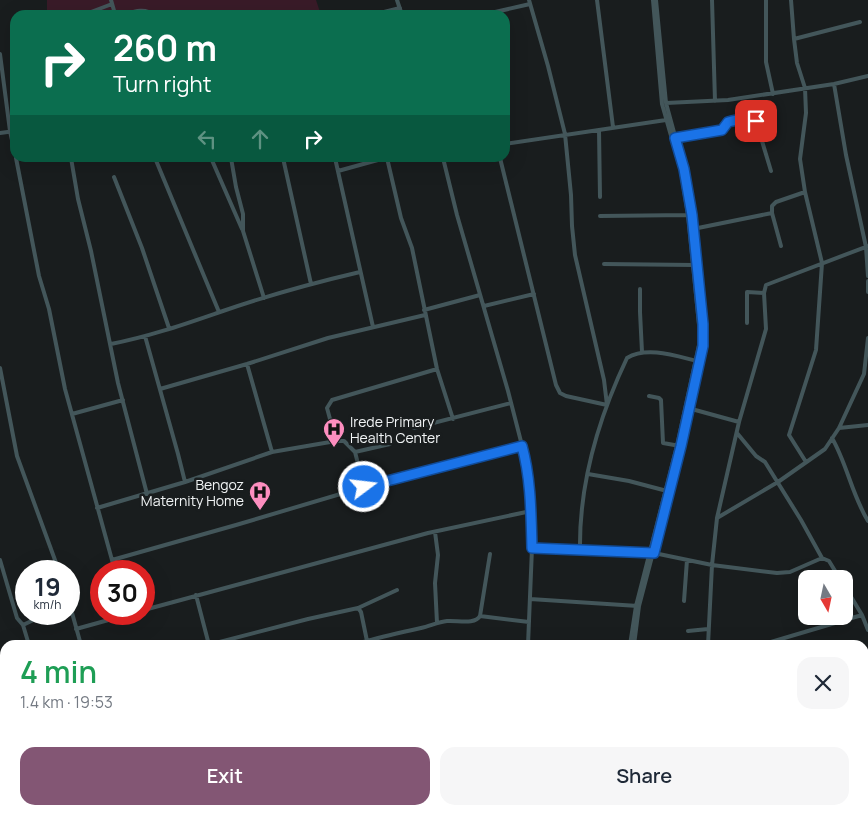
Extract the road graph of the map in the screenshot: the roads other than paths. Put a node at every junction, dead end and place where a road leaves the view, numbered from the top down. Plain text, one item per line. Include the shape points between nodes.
1 (397, 0) edge
2 (597, 0) edge
3 (652, 0) edge
4 (656, 0) edge
5 (712, 0) edge
6 (766, 0) edge
7 (791, 0) edge
8 (112, 2) edge
9 (529, 2) edge
10 (400, 8) joint
11 (94, 10) edge
12 (392, 10) edge
13 (500, 10) edge
14 (860, 22) dead end
15 (794, 39) junction
16 (0, 54) edge
17 (868, 76) edge
18 (834, 84) junction
19 (805, 88) junction
20 (773, 94) junction
21 (715, 101) junction
22 (666, 103) junction
23 (10, 113) edge
24 (666, 120) junction
25 (613, 127) junction
26 (600, 130) junction
27 (565, 134) junction
28 (675, 138) junction
29 (510, 143) edge
30 (16, 162) edge
31 (72, 162) edge
32 (156, 162) edge
33 (213, 162) edge
34 (233, 162) edge
35 (284, 162) edge
36 (335, 162) edge
37 (371, 162) edge
38 (387, 162) edge
39 (444, 162) edge
40 (501, 162) edge
41 (338, 171) junction
42 (771, 172) dead end
43 (114, 177) dead end
44 (805, 192) junction
45 (600, 198) dead end
46 (772, 213) junction
47 (688, 215) junction
48 (600, 216) dead end
49 (693, 229) junction
50 (243, 231) junction
51 (781, 246) dead end
52 (867, 246) edge
53 (822, 263) junction
54 (604, 264) dead end
55 (694, 265) junction
56 (360, 272) junction
57 (868, 276) edge
58 (868, 281) edge
59 (311, 284) junction
60 (868, 287) edge
61 (640, 289) dead end
62 (764, 292) junction
63 (868, 292) edge
64 (534, 294) junction
65 (480, 295) junction
66 (264, 298) junction
67 (484, 306) junction
68 (424, 310) junction
69 (219, 312) junction
70 (425, 315) junction
71 (747, 323) dead end
72 (373, 327) junction
73 (169, 328) junction
74 (145, 336) junction
75 (868, 338) edge
76 (110, 344) junction
77 (642, 352) junction
78 (698, 362) junction
79 (247, 364) junction
80 (0, 368) edge
81 (437, 370) junction
82 (866, 374) edge
83 (160, 389) junction
84 (649, 396) dead end
85 (123, 400) junction
86 (511, 403) junction
87 (606, 405) junction
88 (688, 408) junction
89 (72, 414) junction
90 (453, 419) junction
91 (739, 422) junction
92 (868, 425) edge
93 (414, 428) dead end
94 (839, 428) junction
95 (737, 434) junction
96 (832, 438) junction
97 (336, 441) junction
98 (390, 444) dead end
99 (522, 446) junction
100 (679, 446) junction
101 (272, 452) junction
102 (355, 452) junction
103 (806, 462) junction
104 (588, 474) junction
105 (184, 482) junction
106 (778, 482) junction
107 (364, 487) junction
108 (668, 491) junction
109 (147, 494) junction
110 (96, 508) junction
111 (531, 511) junction
112 (717, 518) junction
113 (868, 521) edge
114 (435, 532) junction
115 (532, 548) junction
116 (580, 550) junction
117 (652, 553) junction
118 (490, 554) dead end
119 (822, 558) junction
120 (0, 560) edge
121 (55, 560) edge
122 (112, 560) joint
123 (687, 560) junction
124 (712, 565) junction
125 (834, 570) edge
126 (397, 590) dead end
127 (196, 595) junction
128 (530, 599) junction
129 (853, 600) edge
130 (684, 601) dead end
131 (638, 606) junction
132 (155, 607) edge
133 (358, 608) junction
134 (15, 614) edge
135 (862, 615) junction
136 (480, 616) junction
137 (529, 622) junction
138 (437, 623) junction
139 (23, 625) edge
140 (75, 625) edge
141 (90, 625) edge
142 (76, 629) junction
143 (708, 630) junction
144 (868, 630) edge
145 (688, 631) dead end
146 (28, 640) edge
147 (79, 640) edge
148 (207, 640) edge
149 (227, 640) edge
150 (366, 640) edge
151 (378, 640) edge
152 (528, 640) edge
153 (633, 640) edge
154 (708, 640) edge
155 (778, 640) edge

1 - 10 street
2 - 25 street
3 - 24 street
4 - 22 street
5 - 21 street
6 - 20 street via 766,62
7 - 15 street
8 - 11 street
9 - 13 street
9 - 27 street
10 - 12 street
14 - 15 street
15 - 19 street
16 - 23 street
17 - 18 street
18 - 19 street
18 - 52 street
19 - 20 street
19 - 44 street via 806,113 800,159
20 - 21 street
21 - 22 street
22 - 28 street
24 - 25 street
24 - 47 street via 681,171
25 - 26 street
26 - 27 street
26 - 45 street
27 - 29 street
27 - 87 street via 575,255 604,380
28 - 42 street via 714,133 722,130 728,122 752,119 756,121
28 - 49 street via 684,169
30 - 89 street
31 - 76 street
32 - 69 street
33 - 50 street
34 - 50 street via 243,214
35 - 59 street
36 - 41 street
37 - 41 street
38 - 68 street via 412,248
39 - 65 street
40 - 64 street
41 - 56 street
43 - 73 street
44 - 46 street via 776,202
44 - 53 street
46 - 49 street
46 - 51 street
47 - 48 street
47 - 55 street
49 - 78 street via 703,324 703,346
50 - 66 street
52 - 53 street
52 - 57 street
53 - 62 street via 766,286
53 - 103 street via 817,344 789,435
54 - 55 street
55 - 78 street via 699,325
56 - 59 street
56 - 72 street
58 - 60 street
59 - 66 street
60 - 63 street
61 - 77 street
62 - 71 street via 747,292
62 - 91 street via 766,330
64 - 67 street
64 - 87 street via 560,392 575,399
65 - 67 street
65 - 68 street
66 - 69 street
67 - 86 street
68 - 70 street
69 - 73 street
70 - 72 street
70 - 81 street
72 - 79 street
73 - 74 street
74 - 76 street
74 - 83 street
75 - 82 street
76 - 85 street
77 - 78 street
77 - 87 street via 627,358
78 - 88 street
79 - 83 street
79 - 101 street
80 - 121 street via 17,456
81 - 90 street
81 - 97 street via 332,400 328,408
82 - 94 street
83 - 105 street
84 - 100 street via 661,400 664,442
85 - 89 street
85 - 109 street
86 - 90 street
86 - 99 street
87 - 104 street
88 - 91 street
88 - 100 street
89 - 110 street
90 - 93 street
91 - 95 street
92 - 94 street
94 - 96 street
95 - 106 street via 765,462
95 - 112 street
96 - 103 street via 825,449
96 - 113 street
97 - 101 street
97 - 102 street via 344,441
98 - 102 street
99 - 107 street
99 - 111 street
100 - 108 street
101 - 105 street
102 - 107 street
103 - 106 street
104 - 108 street
104 - 116 street
105 - 109 street
106 - 112 street
106 - 119 street
107 - 122 street
108 - 117 street
109 - 110 street
110 - 122 street
111 - 114 street
111 - 115 street
112 - 124 street
114 - 127 street
114 - 138 street
115 - 116 street
115 - 128 street
116 - 117 street
117 - 123 street
117 - 131 street
118 - 136 street
119 - 124 street via 790,572 777,573
119 - 125 street via 829,561
120 - 134 street
123 - 124 street
123 - 130 street
124 - 143 street
126 - 133 street
127 - 132 street
127 - 148 street
128 - 131 street
128 - 137 street
129 - 135 street
131 - 153 street
133 - 149 street
133 - 150 street
135 - 144 street
135 - 155 street
136 - 137 street
136 - 138 street via 475,621
137 - 152 street
138 - 151 street
139 - 146 street
140 - 142 street
141 - 142 street
142 - 147 street
143 - 145 street
143 - 154 street

